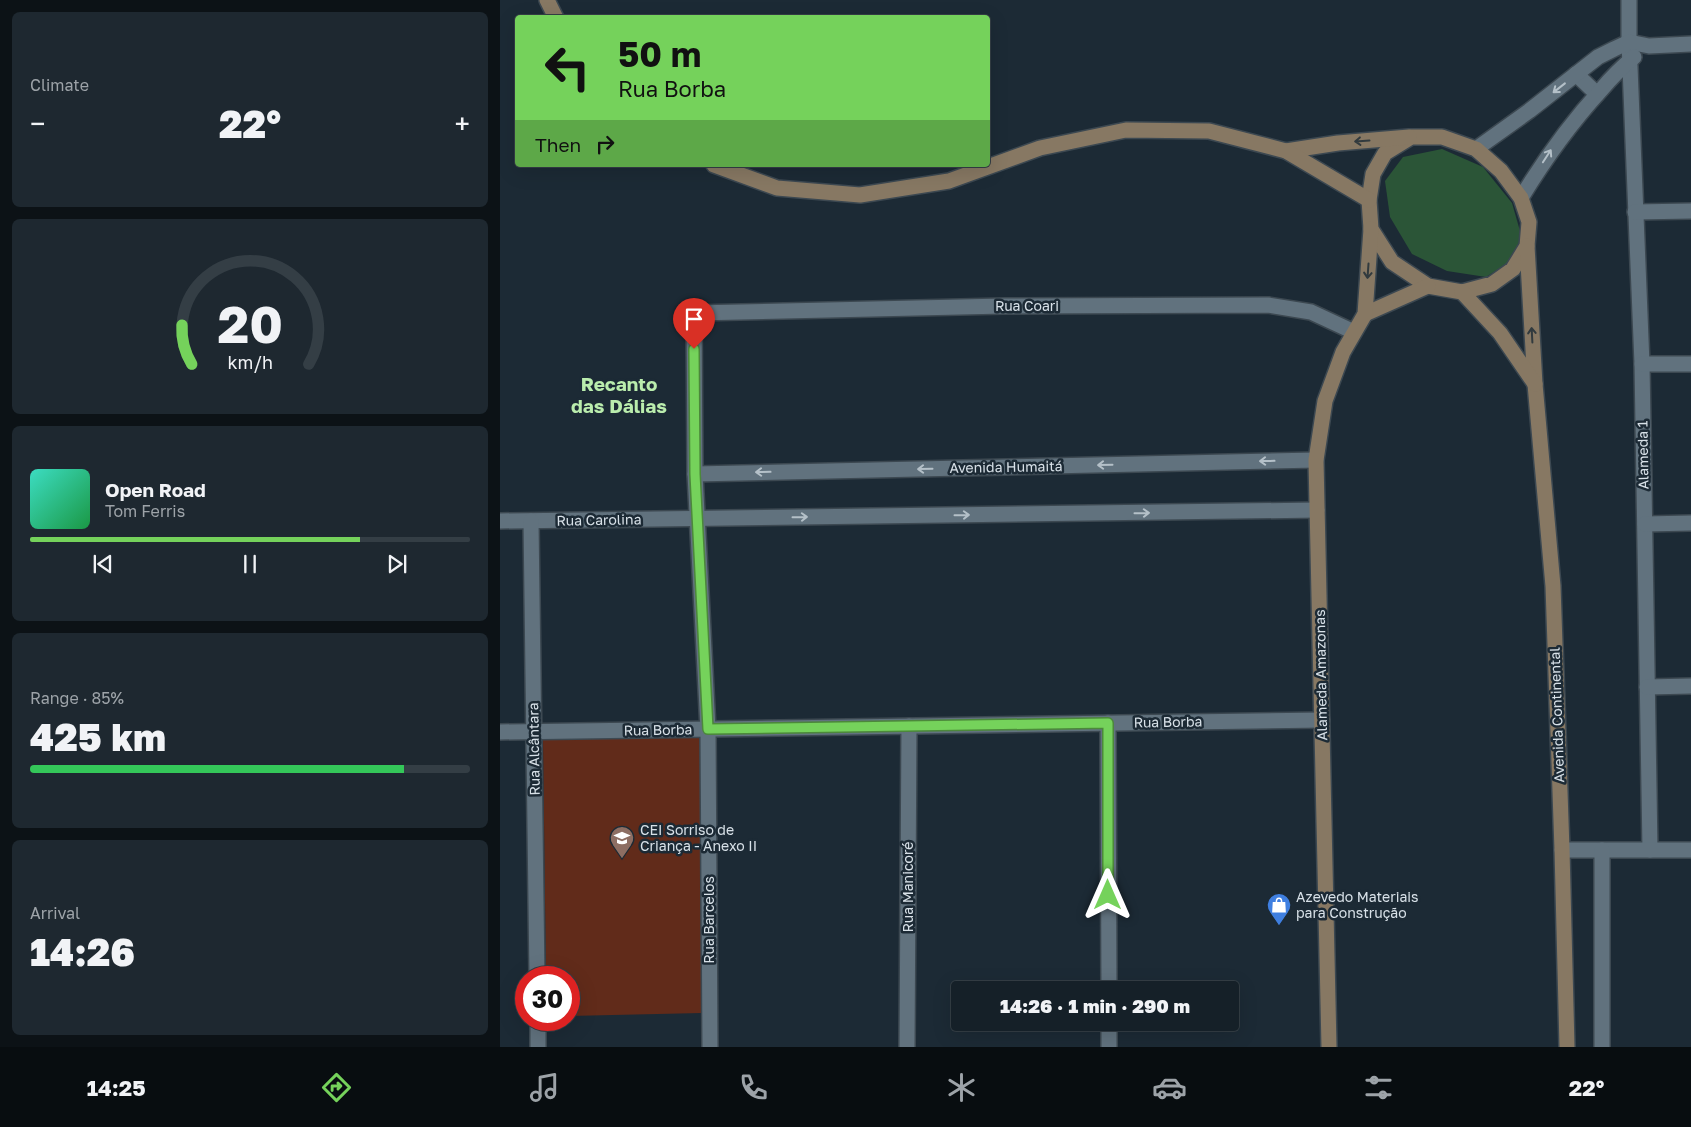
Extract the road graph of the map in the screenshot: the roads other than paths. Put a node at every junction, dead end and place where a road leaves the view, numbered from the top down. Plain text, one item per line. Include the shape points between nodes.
1 (547, 0) edge
2 (1629, 0) edge
3 (554, 15) edge
4 (1629, 42) junction
5 (1691, 44) edge
6 (1649, 46) junction
7 (1630, 61) junction
8 (1576, 74) junction
9 (1597, 94) junction
10 (1411, 137) junction
11 (1476, 149) junction
12 (1286, 151) junction
13 (719, 167) edge
14 (989, 167) edge
15 (990, 167) edge
16 (1521, 198) junction
17 (1369, 200) junction
18 (1691, 211) edge
19 (1635, 212) junction
20 (1371, 229) junction
21 (1527, 246) junction
22 (1428, 286) junction
23 (1462, 292) junction
24 (694, 313) joint
25 (1365, 314) junction
26 (1354, 332) junction
27 (1642, 364) junction
28 (1691, 364) edge
29 (1535, 384) junction
30 (1316, 460) junction
31 (695, 474) junction
32 (1317, 510) junction
33 (698, 519) junction
34 (500, 521) edge
35 (531, 521) junction
36 (1691, 523) edge
37 (1645, 524) junction
38 (1691, 686) edge
39 (1647, 687) junction
40 (1322, 720) junction
41 (1108, 723) junction
42 (909, 726) junction
43 (708, 729) junction
44 (500, 732) edge
45 (534, 732) junction
46 (1562, 850) junction
47 (1602, 850) junction
48 (1650, 850) junction
49 (1691, 850) edge
50 (537, 966) edge
51 (1109, 981) edge
52 (538, 1031) edge
53 (1109, 1031) edge
54 (538, 1047) edge
55 (710, 1047) edge
56 (908, 1047) edge
57 (1109, 1047) edge
58 (1329, 1047) edge
59 (1567, 1047) edge
60 (1602, 1047) edge

1 - 3 street
2 - 4 street, Alameda 1
4 - 6 street
4 - 7 street, Alameda 1
4 - 8 street via 1598,57
5 - 6 street
6 - 7 street
7 - 9 street
7 - 19 street, Alameda 1
8 - 9 street
8 -> 11 street
16 -> 9 street via 1548,154
10 - 11 street via 1442,137
10 -> 12 street
10 - 17 street via 1385,153 1373,174
11 - 16 street via 1501,171
12 - 15 street via 1208,131 1126,130 1040,148
12 - 17 street
13 - 14 street via 777,188 860,195 949,182
16 - 21 street via 1529,222
17 - 20 street
18 - 19 street
19 - 27 street, Alameda 1
20 - 22 street via 1392,262
20 -> 25 street, Alameda Amazonas
21 - 23 street via 1513,269 1492,284
29 -> 21 street, Avenida Continental
22 - 23 street
22 - 25 street
23 - 29 street, Avenida Continental via 1500,333
24 - 26 street, Rua Coari via 1004,306 1268,305 1311,312
24 - 31 street, Rua Barcelos
25 - 26 street, Alameda Amazonas
26 - 30 street, Alameda Amazonas via 1325,401
27 - 28 street
27 - 37 street, Alameda 1
29 - 46 street, Avenida Continental via 1553,586
30 -> 31 street, Avenida Humaitá
30 - 32 street, Alameda Amazonas
31 - 33 street, Rua Barcelos
33 -> 32 street
32 - 40 street, Alameda Amazonas
33 - 35 street, Rua Carolina
33 - 43 street, Rua Barcelos
34 - 35 street, Rua Carolina
35 - 45 street, Rua Alcântara
36 - 37 street
37 - 39 street, Alameda 1
38 - 39 street
39 - 48 street, Alameda 1
40 - 41 street, Rua Borba
40 - 58 street, Alameda Amazonas
41 - 42 street, Rua Borba
41 - 51 street
42 - 43 street, Rua Borba
42 - 56 street, Rua Manicoré
43 - 45 street, Rua Borba
43 - 55 street, Rua Barcelos
44 - 45 street, Rua Borba
45 - 50 street, Rua Alcântara
46 - 47 street
46 - 59 street, Avenida Continental
47 - 48 street
47 - 60 street
48 - 49 street
52 - 54 street
53 - 57 street

